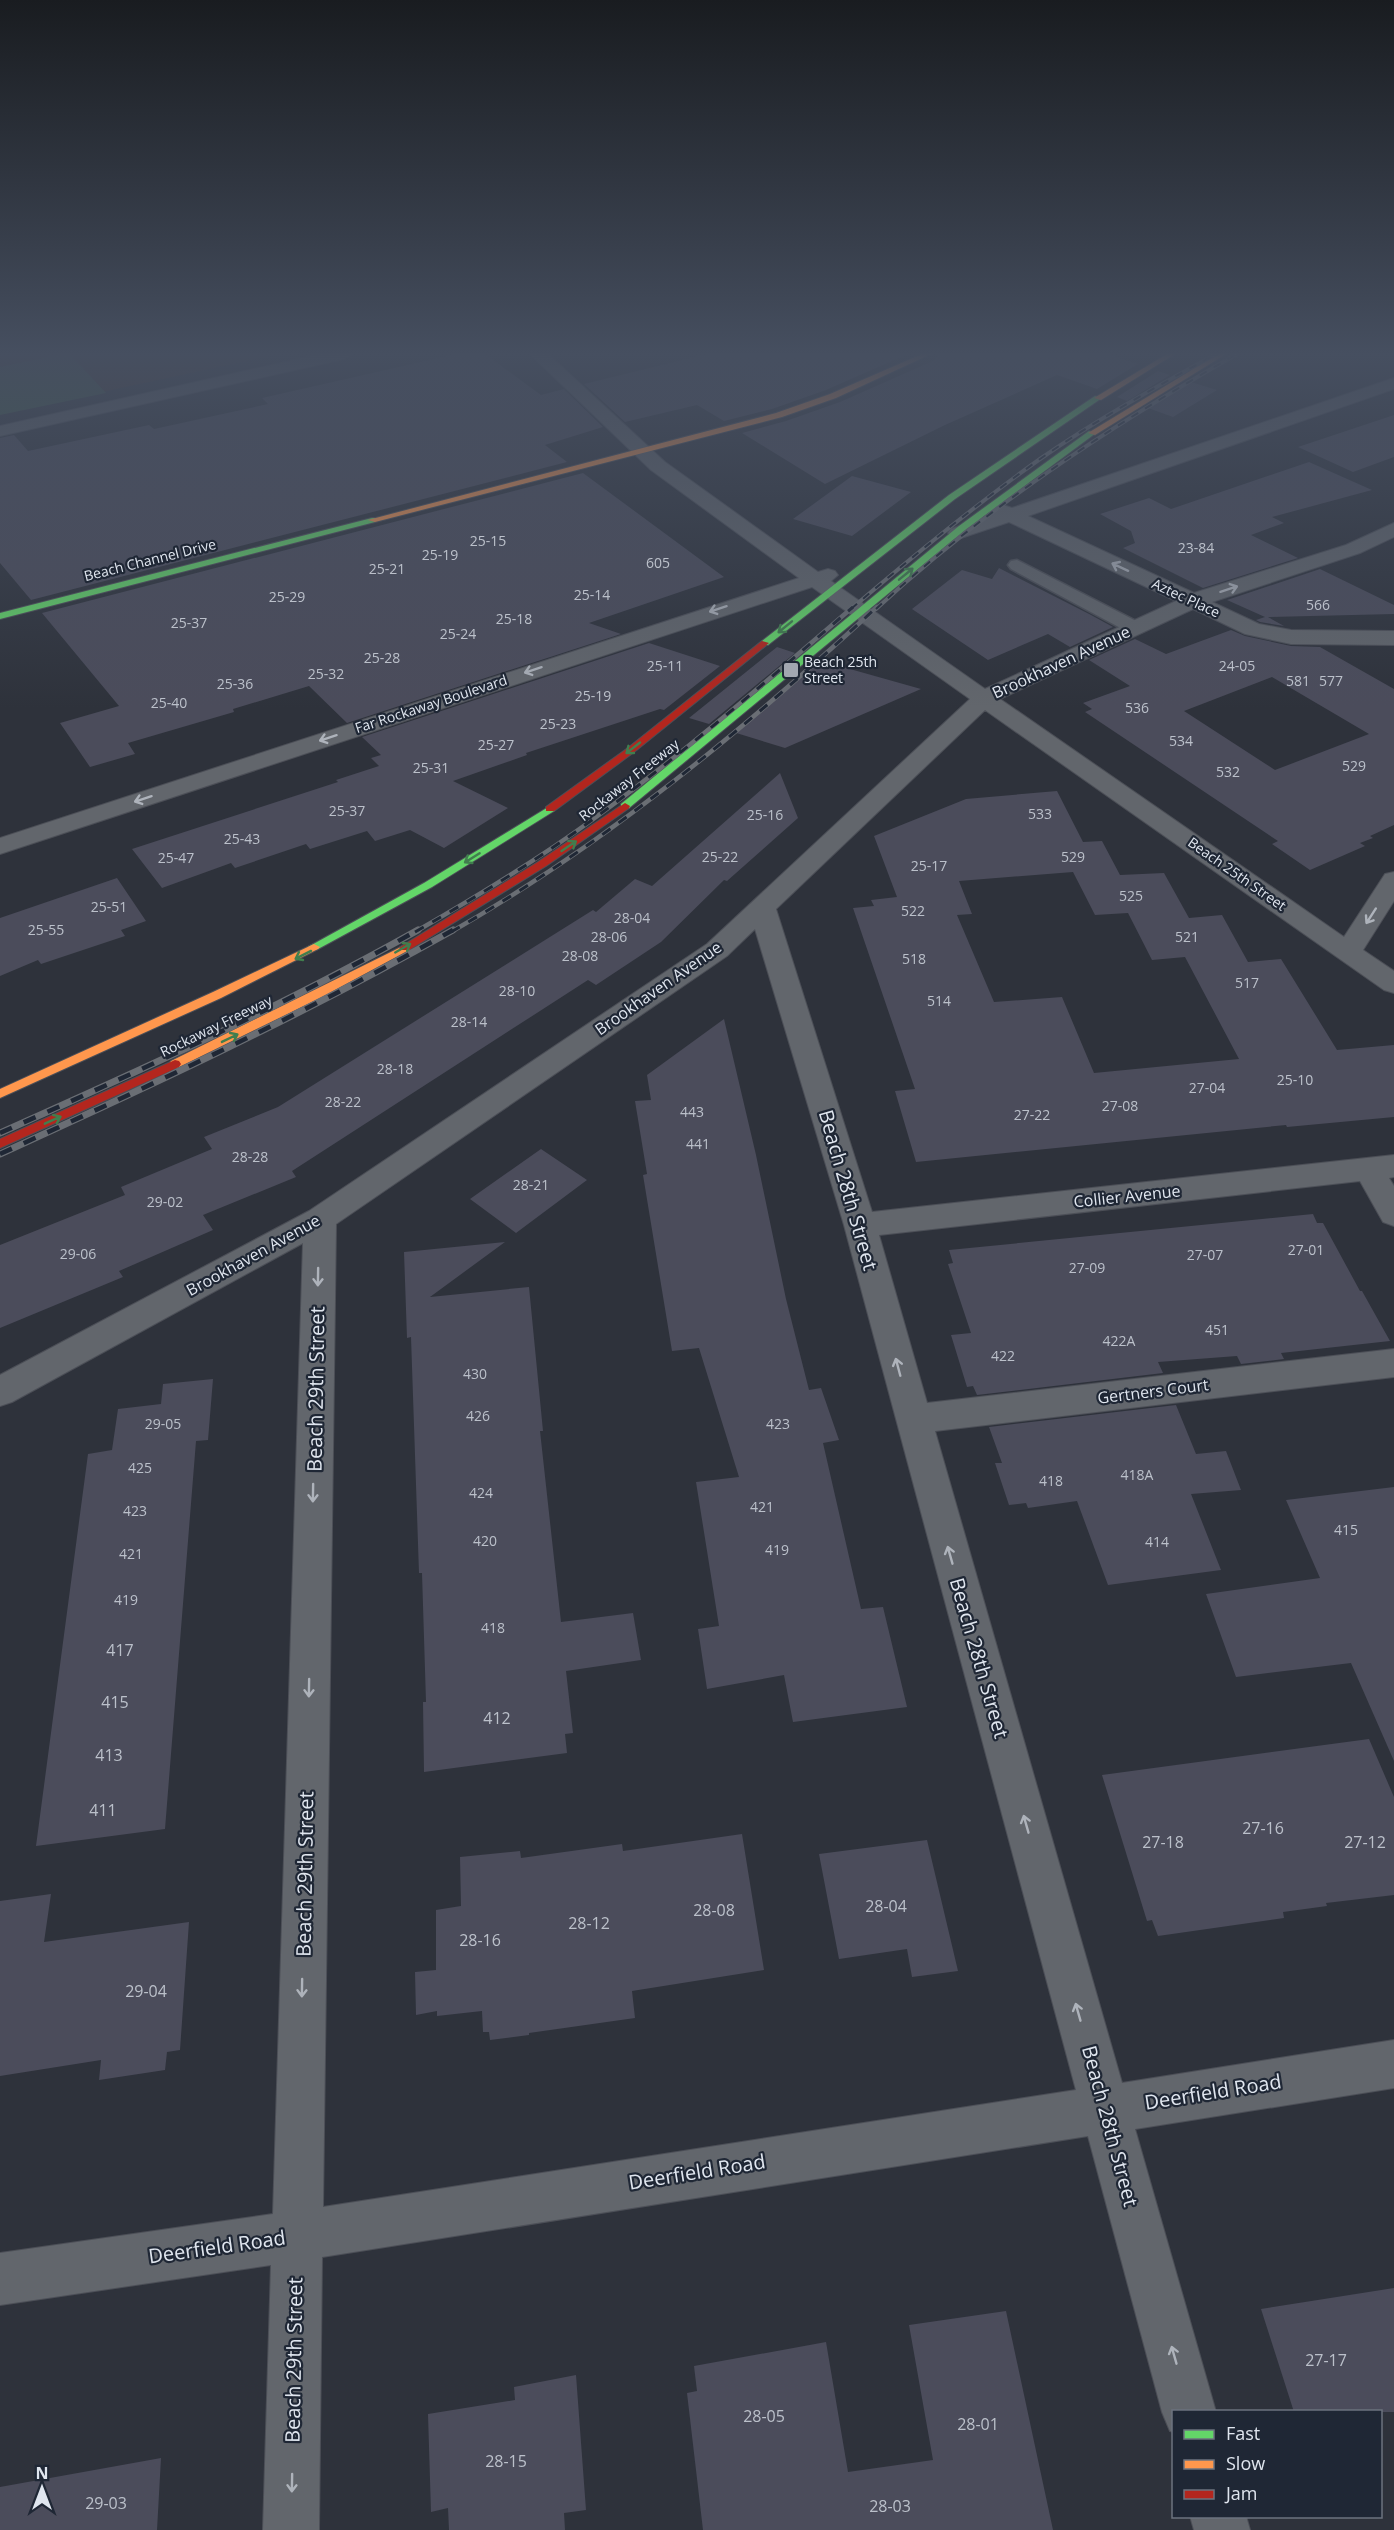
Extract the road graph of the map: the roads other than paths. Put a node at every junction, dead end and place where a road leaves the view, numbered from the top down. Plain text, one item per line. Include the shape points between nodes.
1 (556, 472) edge
2 (666, 472) edge
3 (991, 472) edge
4 (1037, 472) edge
5 (1135, 472) edge
6 (991, 505) junction
7 (1010, 515) junction
8 (1394, 529) edge
9 (958, 533) junction
10 (864, 565) joint
11 (1017, 565) dead end
12 (822, 585) junction
13 (1192, 602) junction
14 (862, 612) junction
15 (0, 616) edge
16 (1135, 628) junction
17 (1394, 638) edge
18 (984, 698) junction
19 (0, 845) edge
20 (1394, 880) edge
21 (762, 907) junction
22 (1348, 952) junction
23 (1394, 984) edge
24 (0, 1094) edge
25 (0, 1144) edge
26 (1382, 1168) edge
27 (1394, 1214) edge
28 (320, 1219) junction
29 (860, 1225) junction
30 (1394, 1363) edge
31 (0, 1392) edge
32 (912, 1419) junction
33 (1394, 2064) edge
34 (1105, 2109) junction
35 (296, 2236) junction
36 (0, 2279) edge
37 (1188, 2410) edge
38 (291, 2530) edge

1 - 15 street, Beach Channel Drive
2 - 12 street, Beach 25th Street
3 - 10 street
4 - 6 street, Rockaway Freeway
5 - 7 street
6 - 7 street, Aztec Place
6 - 9 street, Rockaway Freeway
7 - 9 street
13 -> 7 street, Aztec Place
13 -> 8 street, Brookhaven Avenue via 1353,549
14 -> 9 street, Rockaway Freeway
10 - 12 street, Far Rockaway Boulevard
11 - 16 lane
12 - 14 street, Beach 25th Street
12 -> 19 street, Far Rockaway Boulevard
12 -> 24 street, Rockaway Freeway via 595,778 429,885 281,966
13 - 16 street, Brookhaven Avenue
13 - 17 street, Aztec Place via 1253,629 1291,637
14 - 18 street, Beach 25th Street
25 -> 14 street, Rockaway Freeway via 248,1029 460,915 616,812
16 - 18 street, Brookhaven Avenue
18 - 21 street, Brookhaven Avenue
18 - 22 street, Beach 25th Street
20 -> 22 street
21 - 28 street, Brookhaven Avenue via 717,950
21 - 29 street, Beach 28th Street
22 - 23 street, Beach 25th Street
26 - 27 street
26 - 29 street, Collier Avenue
28 - 31 street, Brookhaven Avenue
28 -> 35 street, Beach 29th Street
32 -> 29 street, Beach 28th Street
30 - 32 street, Gertners Court
34 -> 32 street, Beach 28th Street
33 - 34 street, Deerfield Road
34 - 35 street, Deerfield Road
37 -> 34 street, Beach 28th Street
35 - 36 street, Deerfield Road
35 -> 38 street, Beach 29th Street

